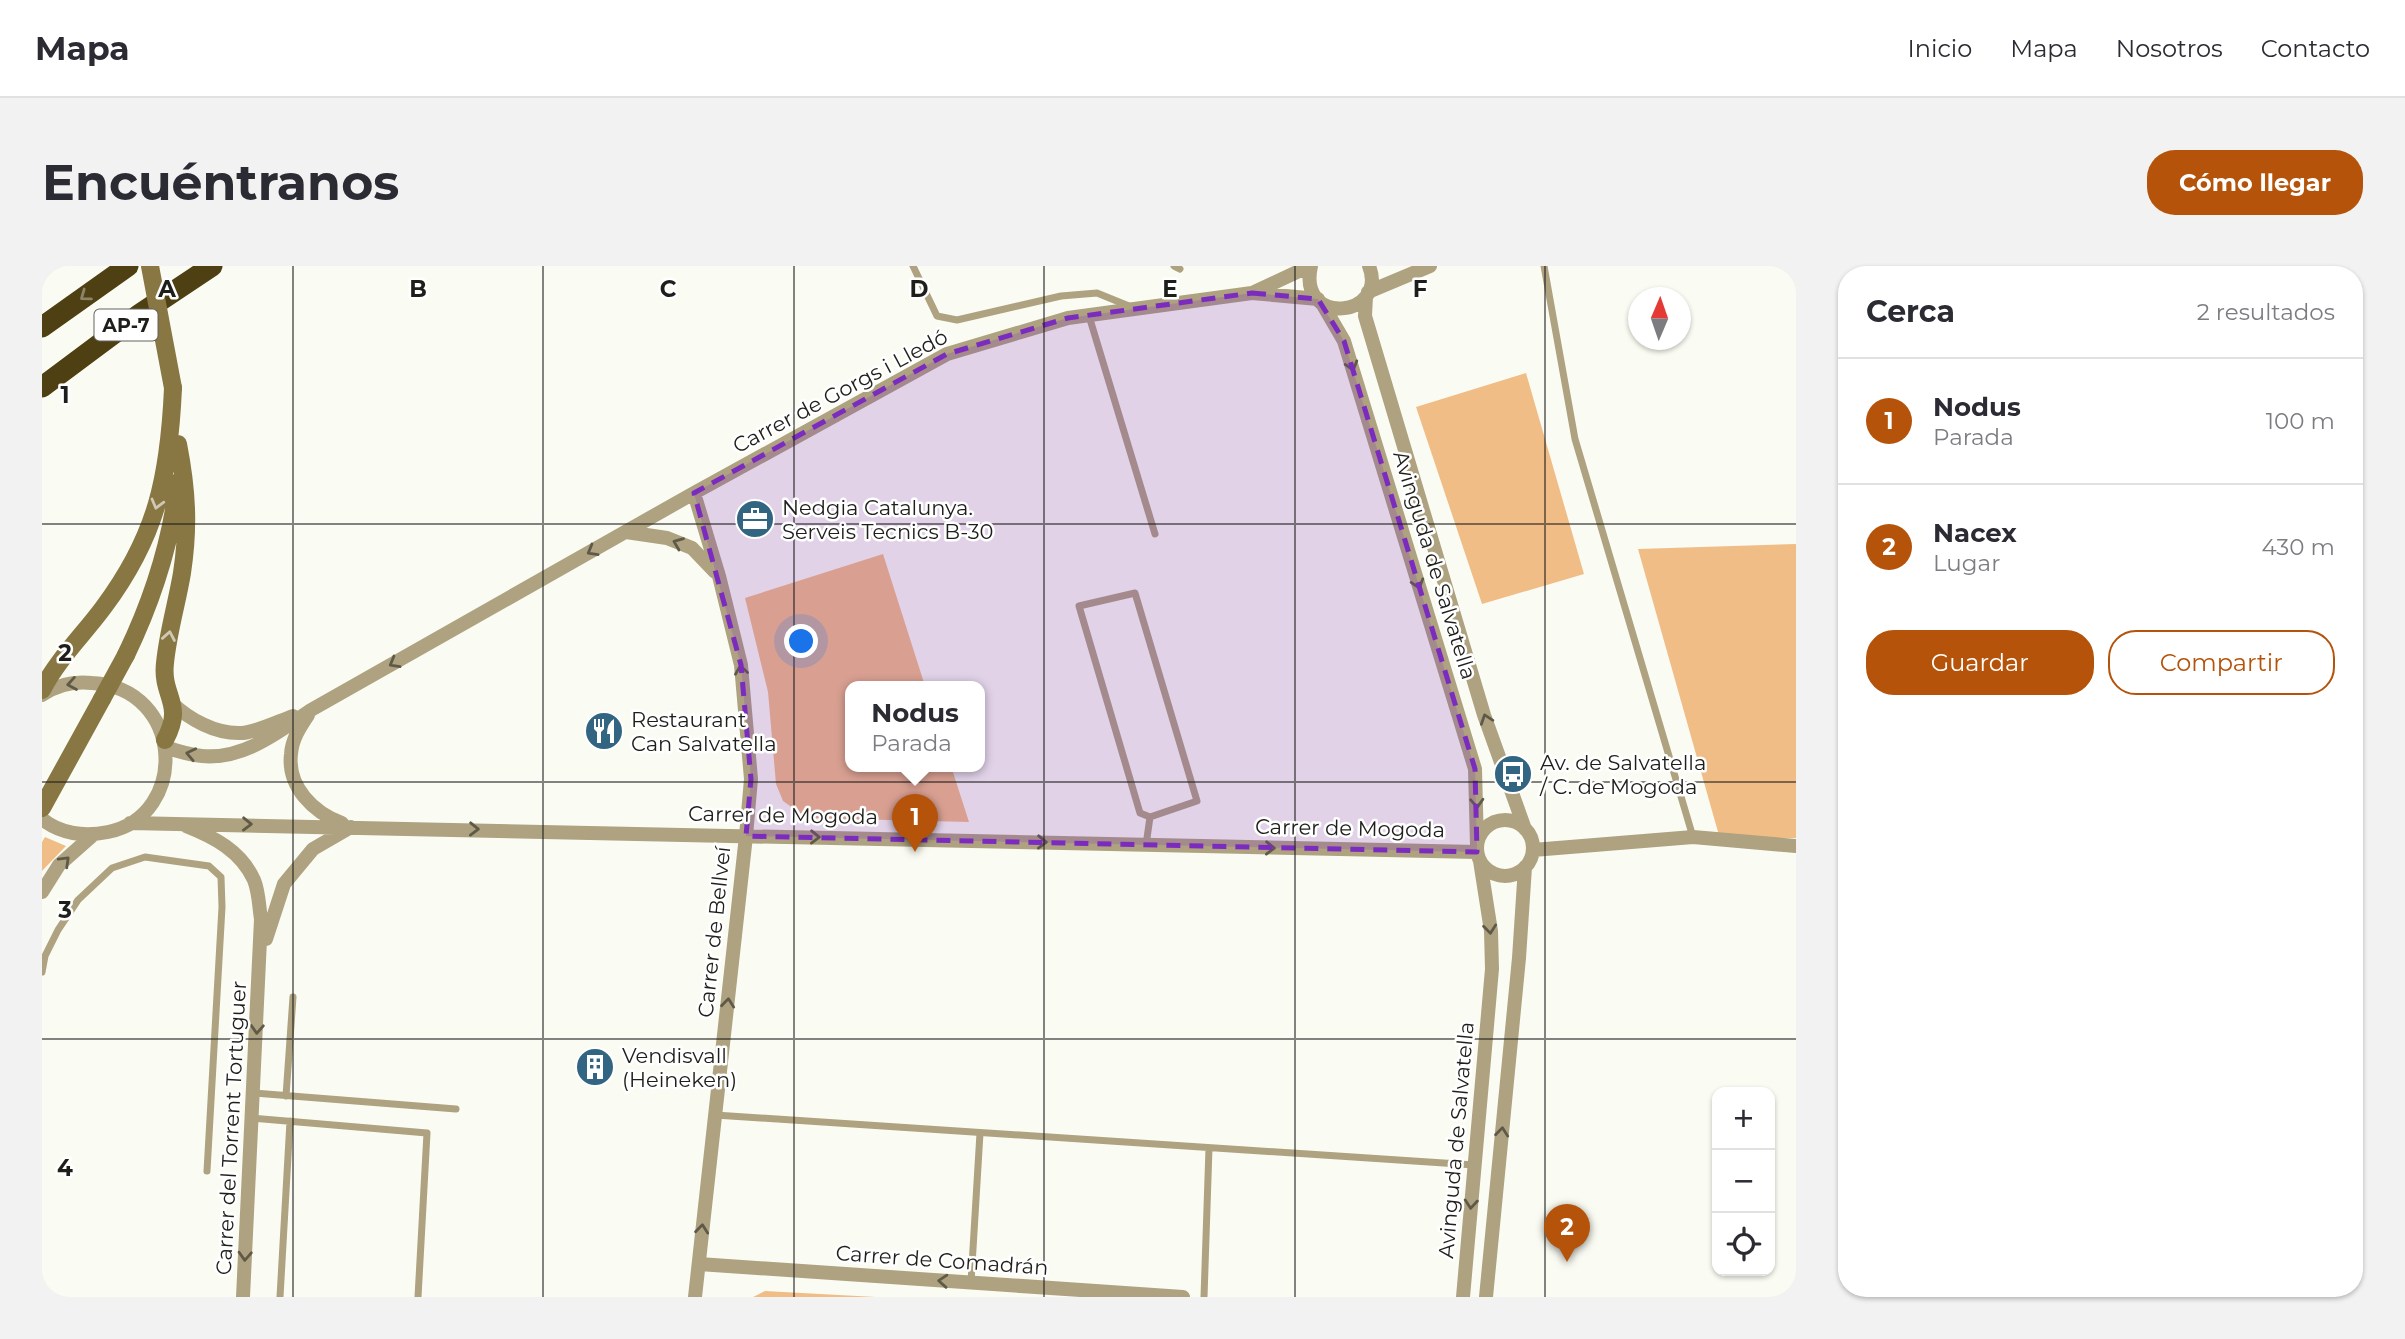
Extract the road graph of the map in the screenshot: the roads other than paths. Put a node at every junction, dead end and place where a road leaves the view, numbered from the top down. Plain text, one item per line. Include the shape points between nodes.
1 (128, 266) edge
2 (150, 266) edge
3 (212, 266) edge
4 (913, 266) edge
5 (1310, 266) edge
6 (1369, 266) edge
7 (1430, 266) edge
8 (1544, 266) edge
9 (1252, 293) junction
10 (1367, 294) junction
11 (1320, 302) junction
12 (1136, 309) junction
13 (1088, 316) junction
14 (42, 327) edge
15 (42, 387) edge
16 (173, 388) junction
17 (178, 444) junction
18 (694, 494) junction
19 (626, 531) junction
20 (1156, 534) dead end
21 (719, 576) junction
22 (42, 690) edge
23 (42, 695) edge
24 (172, 702) junction
25 (311, 710) junction
26 (165, 743) junction
27 (42, 808) edge
28 (1150, 817) junction
29 (42, 819) edge
30 (130, 823) junction
31 (178, 823) junction
32 (351, 827) junction
33 (1525, 830) junction
34 (93, 835) junction
35 (746, 836) junction
36 (1693, 837) junction
37 (1146, 845) junction
38 (1796, 846) edge
39 (1533, 850) junction
40 (1478, 853) junction
41 (1525, 867) junction
42 (42, 892) edge
43 (261, 961) junction
44 (42, 972) edge
45 (293, 997) dead end
46 (253, 1093) junction
47 (286, 1096) junction
48 (456, 1109) dead end
49 (715, 1115) junction
50 (252, 1118) junction
51 (290, 1121) junction
52 (980, 1133) junction
53 (1209, 1148) junction
54 (1475, 1166) junction
55 (207, 1171) dead end
56 (699, 1264) junction
57 (971, 1283) junction
58 (243, 1297) edge
59 (280, 1297) edge
60 (418, 1297) edge
61 (695, 1297) edge
62 (1182, 1297) edge
63 (1204, 1297) edge
64 (1463, 1297) edge
65 (1486, 1297) edge

1 -> 14 highway, AP-7
2 - 16 main road, bridge
3 - 15 highway, AP-7
4 - 12 lane via 937,316 957,320 1060,296 1097,293
5 - 9 street, Carrer de Gorgs i Lledó
5 - 11 street, Avinguda de Salvatella via 1309,285
6 - 10 street, Avinguda de Salvatella
7 - 10 street
8 - 36 lane via 1575,439
9 - 11 street, Carrer de Gorgs i Lledó
9 - 12 street, Carrer de Gorgs i Lledó
10 - 11 street, Carrer de Gorgs i Lledó via 1347,309 1332,309
33 -> 10 street, Avinguda de Salvatella via 1484,715 1365,316
11 -> 40 street, Avinguda de Salvatella via 1344,341 1475,769
12 - 13 street, Carrer de Gorgs i Lledó
13 - 18 street, Carrer de Gorgs i Lledó via 947,354
13 - 20 lane
16 - 17 main road
16 -> 22 main road via 163,479 149,532 125,577
24 -> 17 main road via 164,666 182,573 188,504
17 - 27 main road, bridge via 176,497 152,597 126,655
18 - 19 street, Carrer de Gorgs i Lledó
18 - 21 street, Carrer de Bellveí
21 -> 19 street via 692,548
19 -> 25 street, Carrer de Gorgs i Lledó
35 -> 21 street, Carrer de Bellveí via 751,779 741,666
26 -> 23 street via 147,708 111,684 74,681
24 - 25 street, Carrer de Gorgs i Lledó via 205,726 241,734
24 - 26 main road via 174,716
25 -> 26 street, Carrer de Gorgs i Lledó via 262,743 221,757 201,756
25 - 32 street via 290,756 295,782 306,802 327,818
26 - 30 street via 164,776 157,793
28 - 28 lane via 1197,801 1135,593 1079,606 1140,813
28 - 37 lane
29 - 34 street via 75,834
30 - 31 street, Carrer de Mogoda
30 - 34 street
31 -> 32 street, Carrer de Mogoda
31 - 43 street, Carrer del Torrent Tortuguer via 215,838 237,856 254,881 261,919
32 -> 35 street, Carrer de Mogoda
32 - 43 street, Carrer del Torrent Tortuguer via 313,849 284,884
33 - 39 street
33 - 40 street via 1518,824 1497,822 1486,828
42 -> 34 street via 59,865
35 -> 37 street, Carrer de Mogoda
49 -> 35 street, Carrer de Bellveí
36 - 38 street
36 - 39 street
37 -> 40 street, Carrer de Mogoda
39 - 41 street
40 - 41 street via 1487,870 1505,876
40 -> 54 street, Avinguda de Salvatella via 1491,931 1492,970
65 -> 41 street, Avinguda de Salvatella
43 -> 46 street, Carrer del Torrent Tortuguer
44 - 55 lane via 45,956 71,910 112,868 145,857 209,866 220,877
45 - 47 lane
46 - 47 lane
46 - 50 street, Carrer del Torrent Tortuguer
47 - 48 lane
49 - 52 lane
56 -> 49 street, Carrer de Bellveí
50 - 51 lane
50 -> 58 street, Carrer del Torrent Tortuguer
51 - 59 lane
51 - 60 lane via 426,1133
52 - 53 lane
52 - 57 lane
53 - 54 lane
53 - 63 lane
54 -> 64 street, Avinguda de Salvatella
57 -> 56 street, Carrer de Comadrán
56 - 61 street, Carrer de Bellveí
57 - 62 street, Carrer de Comadrán

